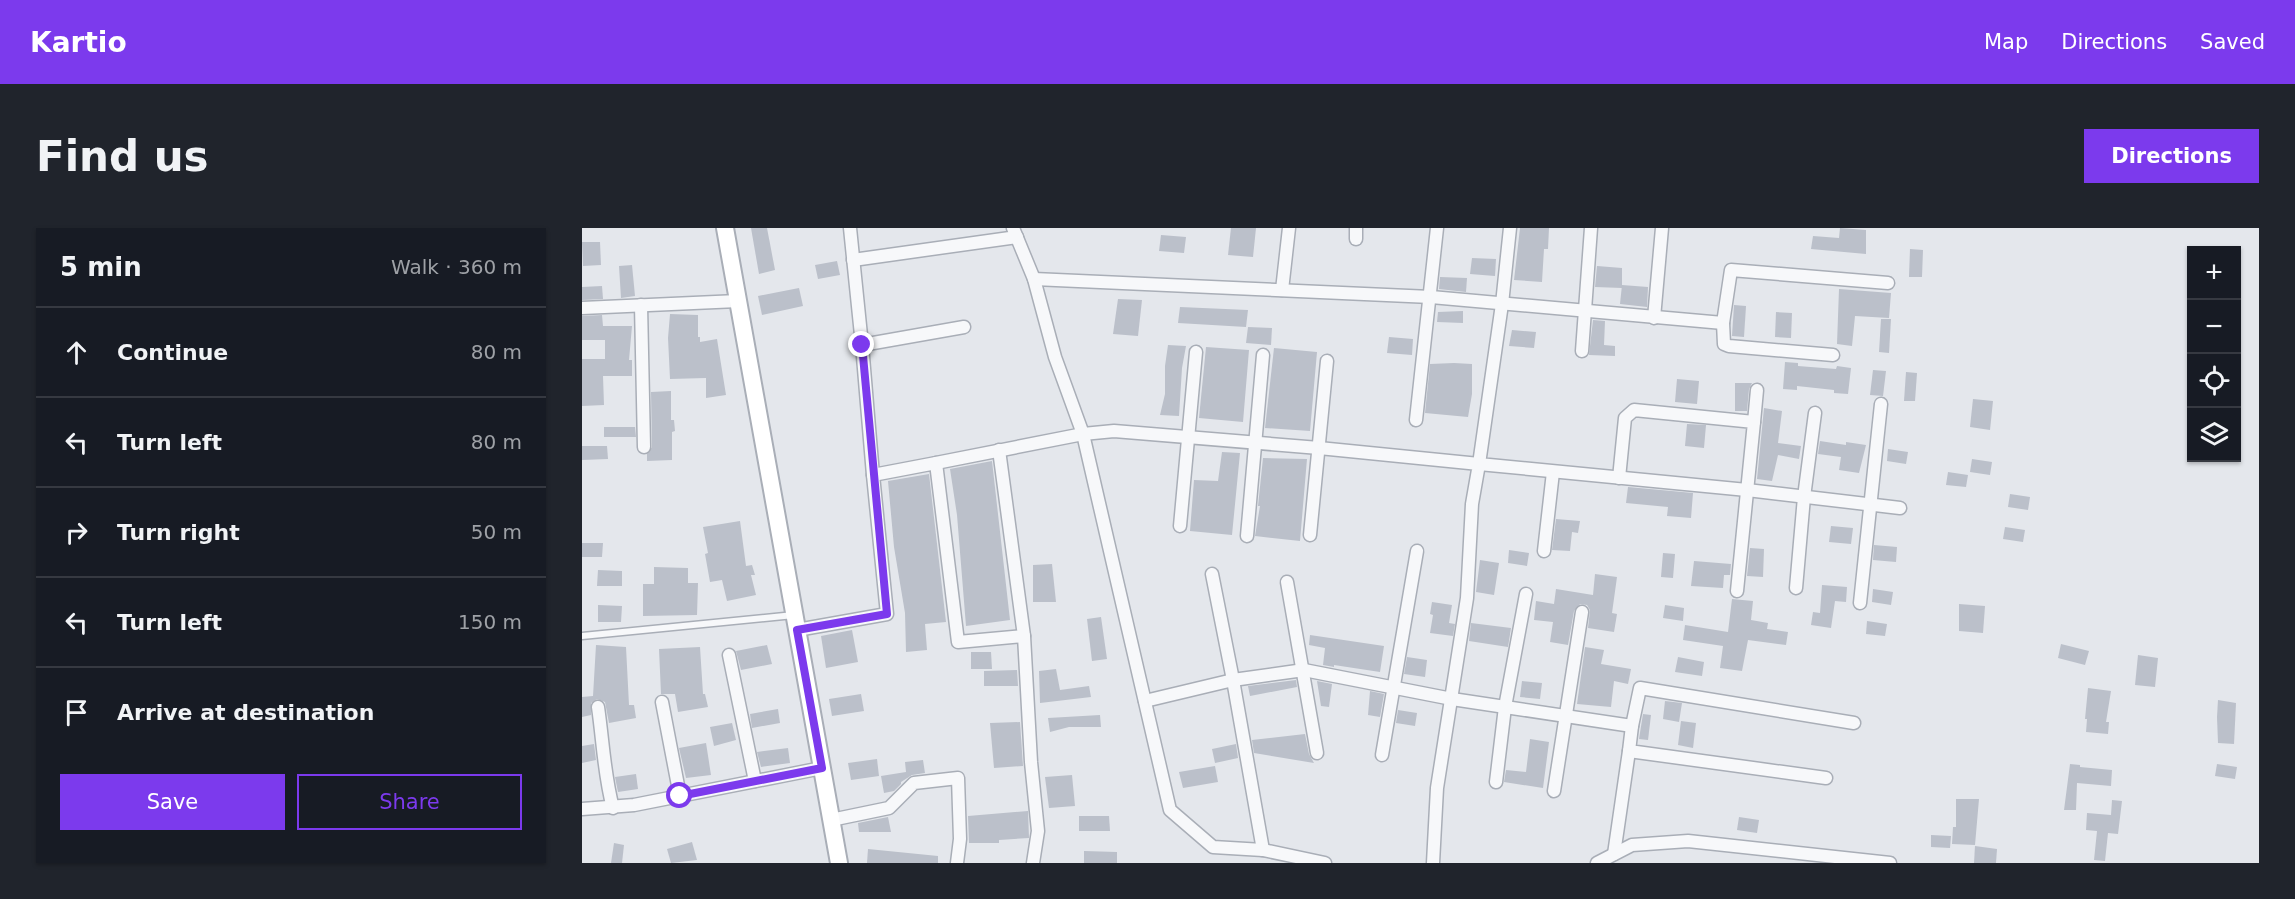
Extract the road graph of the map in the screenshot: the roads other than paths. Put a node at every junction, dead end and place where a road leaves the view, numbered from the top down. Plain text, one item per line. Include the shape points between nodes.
1 (725, 228) edge
2 (850, 228) edge
3 (1289, 228) edge
4 (1437, 228) edge
5 (1510, 228) edge
6 (1591, 228) edge
7 (1662, 228) edge
8 (1015, 233) edge
9 (854, 260) junction
10 (1034, 279) junction
11 (1888, 283) dead end
12 (1282, 290) junction
13 (1431, 297) junction
14 (738, 301) junction
15 (1502, 304) junction
16 (641, 305) junction
17 (582, 308) edge
18 (1584, 312) junction
19 (1654, 318) junction
20 (1723, 323) junction
21 (964, 327) dead end
22 (862, 345) junction
23 (1582, 351) dead end
24 (1196, 352) dead end
25 (1833, 355) dead end
26 (1263, 356) dead end
27 (1327, 361) dead end
28 (1756, 390) dead end
29 (1881, 404) dead end
30 (1815, 413) dead end
31 (1416, 420) dead end
32 (1754, 422) junction
33 (1083, 434) junction
34 (1188, 437) junction
35 (1255, 442) junction
36 (644, 447) dead end
37 (1319, 448) junction
38 (999, 450) junction
39 (936, 462) junction
40 (1479, 464) junction
41 (1552, 472) junction
42 (873, 476) junction
43 (1619, 478) junction
44 (1746, 490) junction
45 (1804, 497) junction
46 (1870, 504) junction
47 (1900, 508) dead end
48 (1180, 526) dead end
49 (1310, 535) dead end
50 (1246, 536) dead end
51 (1417, 551) dead end
52 (1544, 551) dead end
53 (1212, 574) dead end
54 (1287, 582) dead end
55 (1796, 588) dead end
56 (1737, 591) dead end
57 (1526, 594) dead end
58 (1860, 603) dead end
59 (1582, 612) dead end
60 (796, 622) junction
61 (582, 636) edge
62 (1024, 636) junction
63 (729, 655) dead end
64 (1304, 670) junction
65 (1233, 681) junction
66 (1394, 687) junction
67 (1452, 699) junction
68 (1145, 701) junction
69 (662, 702) dead end
70 (598, 707) dead end
71 (1505, 707) junction
72 (1565, 716) junction
73 (1854, 723) dead end
74 (1632, 726) junction
75 (1629, 751) junction
76 (1317, 753) dead end
77 (1382, 755) dead end
78 (822, 768) junction
79 (1826, 778) dead end
80 (754, 781) junction
81 (1496, 782) dead end
82 (1554, 791) dead end
83 (680, 796) junction
84 (613, 808) junction
85 (582, 809) edge
86 (831, 820) junction
87 (1614, 854) junction
88 (1269, 855) edge
89 (839, 863) edge
90 (957, 863) edge
91 (1033, 863) edge
92 (1325, 863) edge
93 (1433, 863) edge
94 (1597, 863) edge
95 (1890, 863) edge

1 - 14 main road
2 - 9 street
3 - 12 street
4 - 13 street
5 - 15 street
6 - 18 street
7 - 19 street
8 - 9 street
8 - 10 street
9 - 22 street
10 - 12 street
10 - 33 street via 1055,357
11 - 20 street via 1731,270
12 - 13 street
13 - 15 street
13 - 31 street
14 - 16 street
14 - 60 main road
15 - 18 street
15 - 40 street
16 - 17 street
16 - 36 street
18 - 19 street
18 - 23 street
19 - 20 street
20 - 25 street via 1724,344 1729,346
21 - 22 street
22 - 42 street
24 - 34 street
26 - 35 street
27 - 37 street
28 - 32 street
29 - 46 street
30 - 45 street
32 - 43 street via 1634,410 1625,418
32 - 44 street
33 - 34 street via 1114,431
33 - 38 street
33 - 68 street
34 - 35 street
34 - 48 street
35 - 37 street
35 - 50 street
37 - 40 street
37 - 49 street
38 - 39 street
38 - 62 street
39 - 42 street
39 - 62 street via 958,642
40 - 41 street
40 - 67 street via 1472,504 1467,598
41 - 43 street
41 - 52 street
42 - 60 street via 887,614
43 - 44 street
44 - 45 street
44 - 56 street
45 - 46 street
45 - 55 street
46 - 47 street
46 - 58 street
51 - 66 street
53 - 65 street
54 - 64 street
57 - 71 street
59 - 72 street
60 - 61 lane
60 - 78 main road
62 - 91 street via 1038,831
63 - 80 street
64 - 65 street
64 - 66 street
64 - 76 street
65 - 68 street
65 - 88 street
66 - 67 street
66 - 77 street
67 - 71 street
67 - 93 street via 1437,788
68 - 88 street via 1170,810 1213,847
69 - 83 street
70 - 84 street
71 - 72 street
71 - 81 street
72 - 74 street
72 - 82 street
73 - 74 street via 1640,688
74 - 75 street
75 - 79 street
75 - 87 street
78 - 80 street
78 - 86 main road
80 - 83 street
83 - 84 street
84 - 85 street
86 - 89 main road
86 - 90 street via 889,808 914,783 958,778
87 - 94 street
87 - 95 street via 1632,845 1688,841
88 - 92 street

